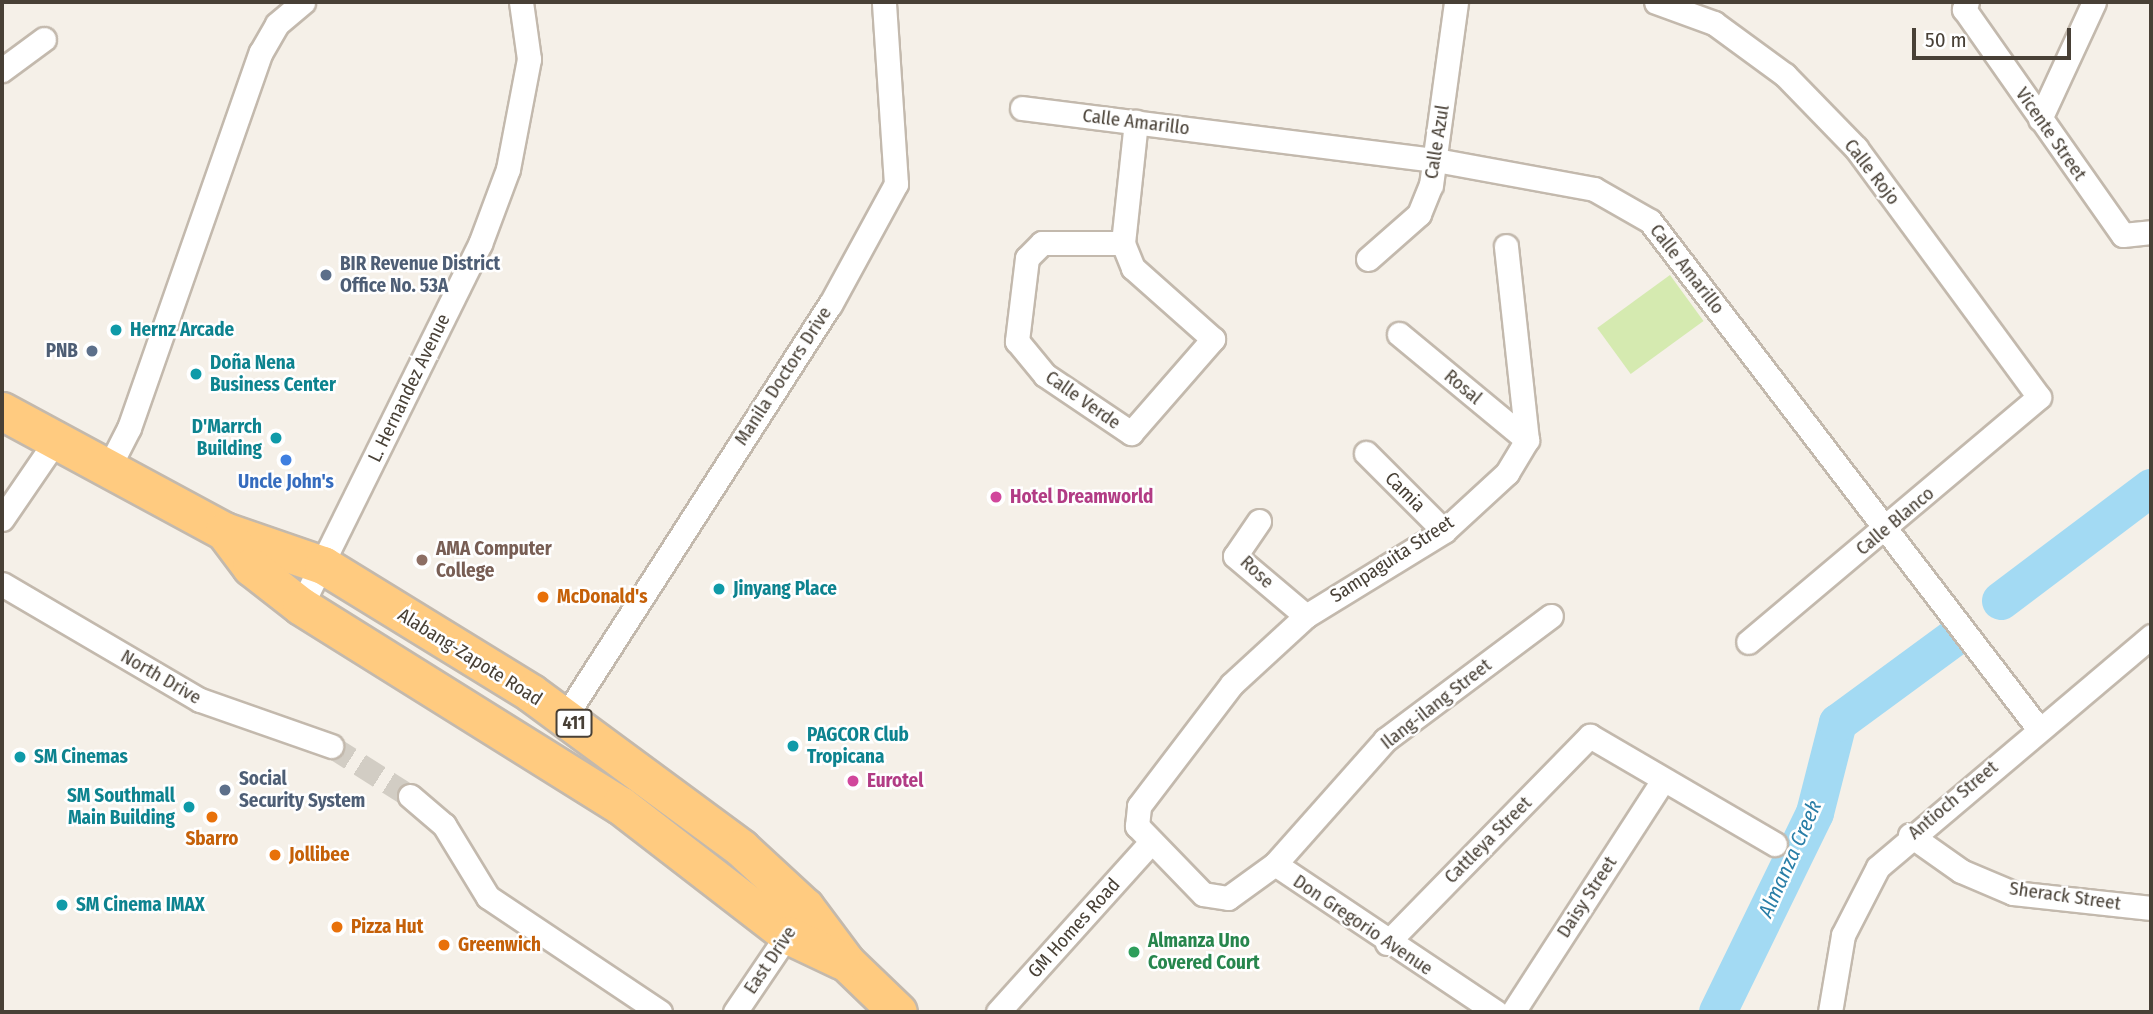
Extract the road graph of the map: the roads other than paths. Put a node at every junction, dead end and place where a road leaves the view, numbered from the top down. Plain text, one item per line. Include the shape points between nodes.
1 (303, 2) edge
2 (522, 2) edge
3 (884, 2) edge
4 (1456, 2) edge
5 (1656, 2) edge
6 (2094, 2) edge
7 (1965, 5) edge
8 (44, 39) dead end
9 (2, 70) edge
10 (1022, 108) dead end
11 (2040, 119) junction
12 (1136, 122) junction
13 (1436, 160) junction
14 (2151, 232) edge
15 (1123, 243) junction
16 (1506, 246) dead end
17 (1368, 259) dead end
18 (1399, 334) dead end
19 (2039, 397) joint
20 (2, 411) edge
21 (57, 440) junction
22 (1527, 440) junction
23 (1366, 453) dead end
24 (108, 469) junction
25 (2, 519) edge
26 (1259, 521) dead end
27 (1888, 527) junction
28 (224, 531) junction
29 (1444, 531) junction
30 (323, 565) junction
31 (2, 584) edge
32 (302, 606) junction
33 (1306, 615) junction
34 (1551, 616) dead end
35 (2151, 636) edge
36 (1748, 642) dead end
37 (565, 717) junction
38 (2038, 728) junction
39 (331, 746) tunnel mouth
40 (1662, 782) junction
41 (410, 796) tunnel mouth
42 (1144, 834) junction
43 (1910, 835) junction
44 (1774, 844) dead end
45 (1275, 864) junction
46 (2151, 908) edge
47 (796, 921) junction
48 (1387, 943) junction
49 (660, 1012) edge
50 (735, 1012) edge
51 (898, 1012) edge
52 (998, 1012) edge
53 (1496, 1012) edge
54 (1513, 1012) edge
55 (1830, 1012) edge

1 - 24 street via 277,24 261,52 129,428
2 - 30 street, L. Hernandez Avenue via 529,59 508,169 480,244
3 - 37 street, Manila Doctors Drive via 896,184 830,305
4 - 13 street, Calle Azul
5 - 19 street, Calle Rojo via 1714,23 1785,75 1856,148
6 - 11 street
7 - 11 street, Vicente Street
8 - 9 street
10 - 12 street, Calle Amarillo
11 - 14 street, Vicente Street via 2123,235
12 - 13 street, Calle Amarillo
12 - 15 street
13 - 17 street, Calle Azul via 1419,214
13 - 27 street, Calle Amarillo via 1594,189 1650,221
15 - 15 street, Calle Verde via 1133,268 1213,339 1131,433 1045,375 1017,341 1027,258 1042,243
16 - 22 street
18 - 22 street, Rosal
19 - 27 street, Calle Blanco
20 - 21 highway, Alabang-Zapote Road / 411
21 - 24 highway, Alabang-Zapote Road / 411
21 - 25 street
22 - 29 street, Sampaguita Street via 1507,473
23 - 29 street, Camia
24 - 28 highway, Alabang-Zapote Road / 411
26 - 33 street, Rose via 1236,556
27 - 36 street, Calle Blanco
27 - 38 street, Calle Amarillo
28 - 30 highway, Alabang-Zapote Road / 411
28 - 32 highway, Alabang-Zapote Road / 411 via 251,567
29 - 33 street, Sampaguita Street
30 - 32 street, L. Hernandez Avenue
30 - 37 highway, Alabang-Zapote Road / 411
31 - 39 street, North Drive via 200,700
32 - 47 highway, Alabang-Zapote Road / 411
33 - 42 street, Sampaguita Street via 1232,684 1139,806
34 - 45 street, Ilang-ilang Street via 1385,740
35 - 38 street, Antioch Street
37 - 47 highway, Alabang-Zapote Road / 411 via 707,820
38 - 43 street, Antioch Street
40 - 44 street
40 - 48 street, Cattleya Street via 1590,736
40 - 54 street, Daisy Street
41 - 49 street via 444,825 488,897
42 - 45 street, Don Gregorio Avenue via 1213,899 1237,892
42 - 52 street, GM Homes Road
43 - 46 street, Sherack Street via 1961,871 2013,893
43 - 55 street, Antioch Street via 1855,903 1831,978
45 - 48 street, Don Gregorio Avenue
47 - 50 street, East Drive
47 - 51 highway, Alabang-Zapote Road / 411
48 - 53 street, Don Gregorio Avenue

